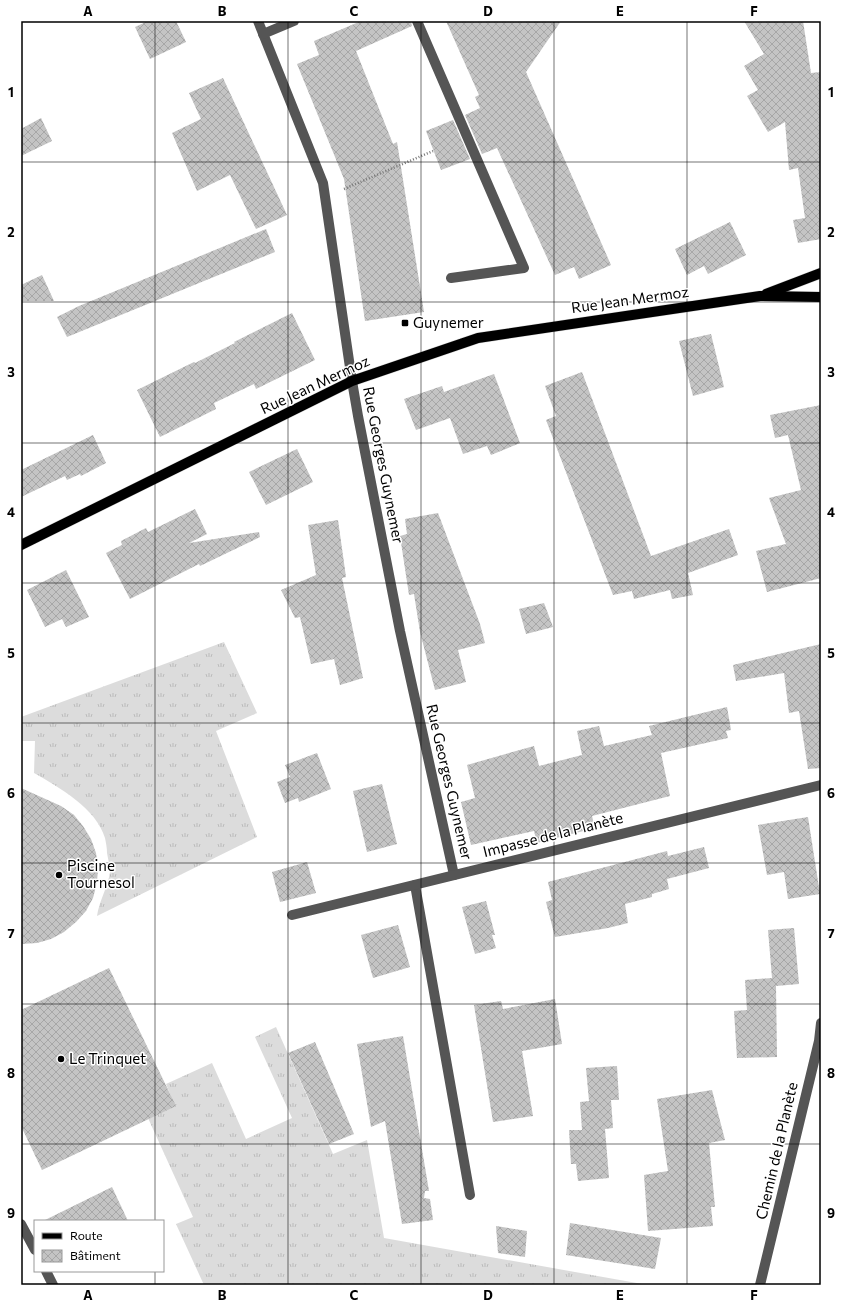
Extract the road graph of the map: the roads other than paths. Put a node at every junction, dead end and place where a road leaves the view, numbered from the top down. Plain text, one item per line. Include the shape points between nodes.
1 (258, 21) edge
2 (294, 21) edge
3 (417, 21) edge
4 (263, 34) junction
5 (821, 273) edge
6 (451, 278) dead end
7 (760, 296) junction
8 (821, 297) edge
9 (352, 381) junction
10 (21, 545) edge
11 (821, 785) edge
12 (454, 875) junction
13 (415, 884) junction
14 (292, 915) dead end
15 (821, 1023) edge
16 (470, 1195) dead end
17 (21, 1224) edge
18 (34, 1248) edge
19 (46, 1272) edge
20 (53, 1285) edge
21 (760, 1285) edge

1 - 4 street, Rue Georges Guynemer
2 - 4 street
3 - 6 street via 524,268
4 - 9 street, Rue Georges Guynemer via 323,183
5 - 7 main road
7 - 8 main road
7 - 9 main road, Rue Jean Mermoz via 478,338
9 - 10 main road, Rue Jean Mermoz
9 - 12 street, Rue Georges Guynemer via 400,631
11 - 12 street, Impasse de la Planète
12 - 13 street, Impasse de la Planète
13 - 14 street, Impasse de la Planète
13 - 16 street
15 - 21 street, Chemin de la Planète
17 - 18 street
19 - 20 street

